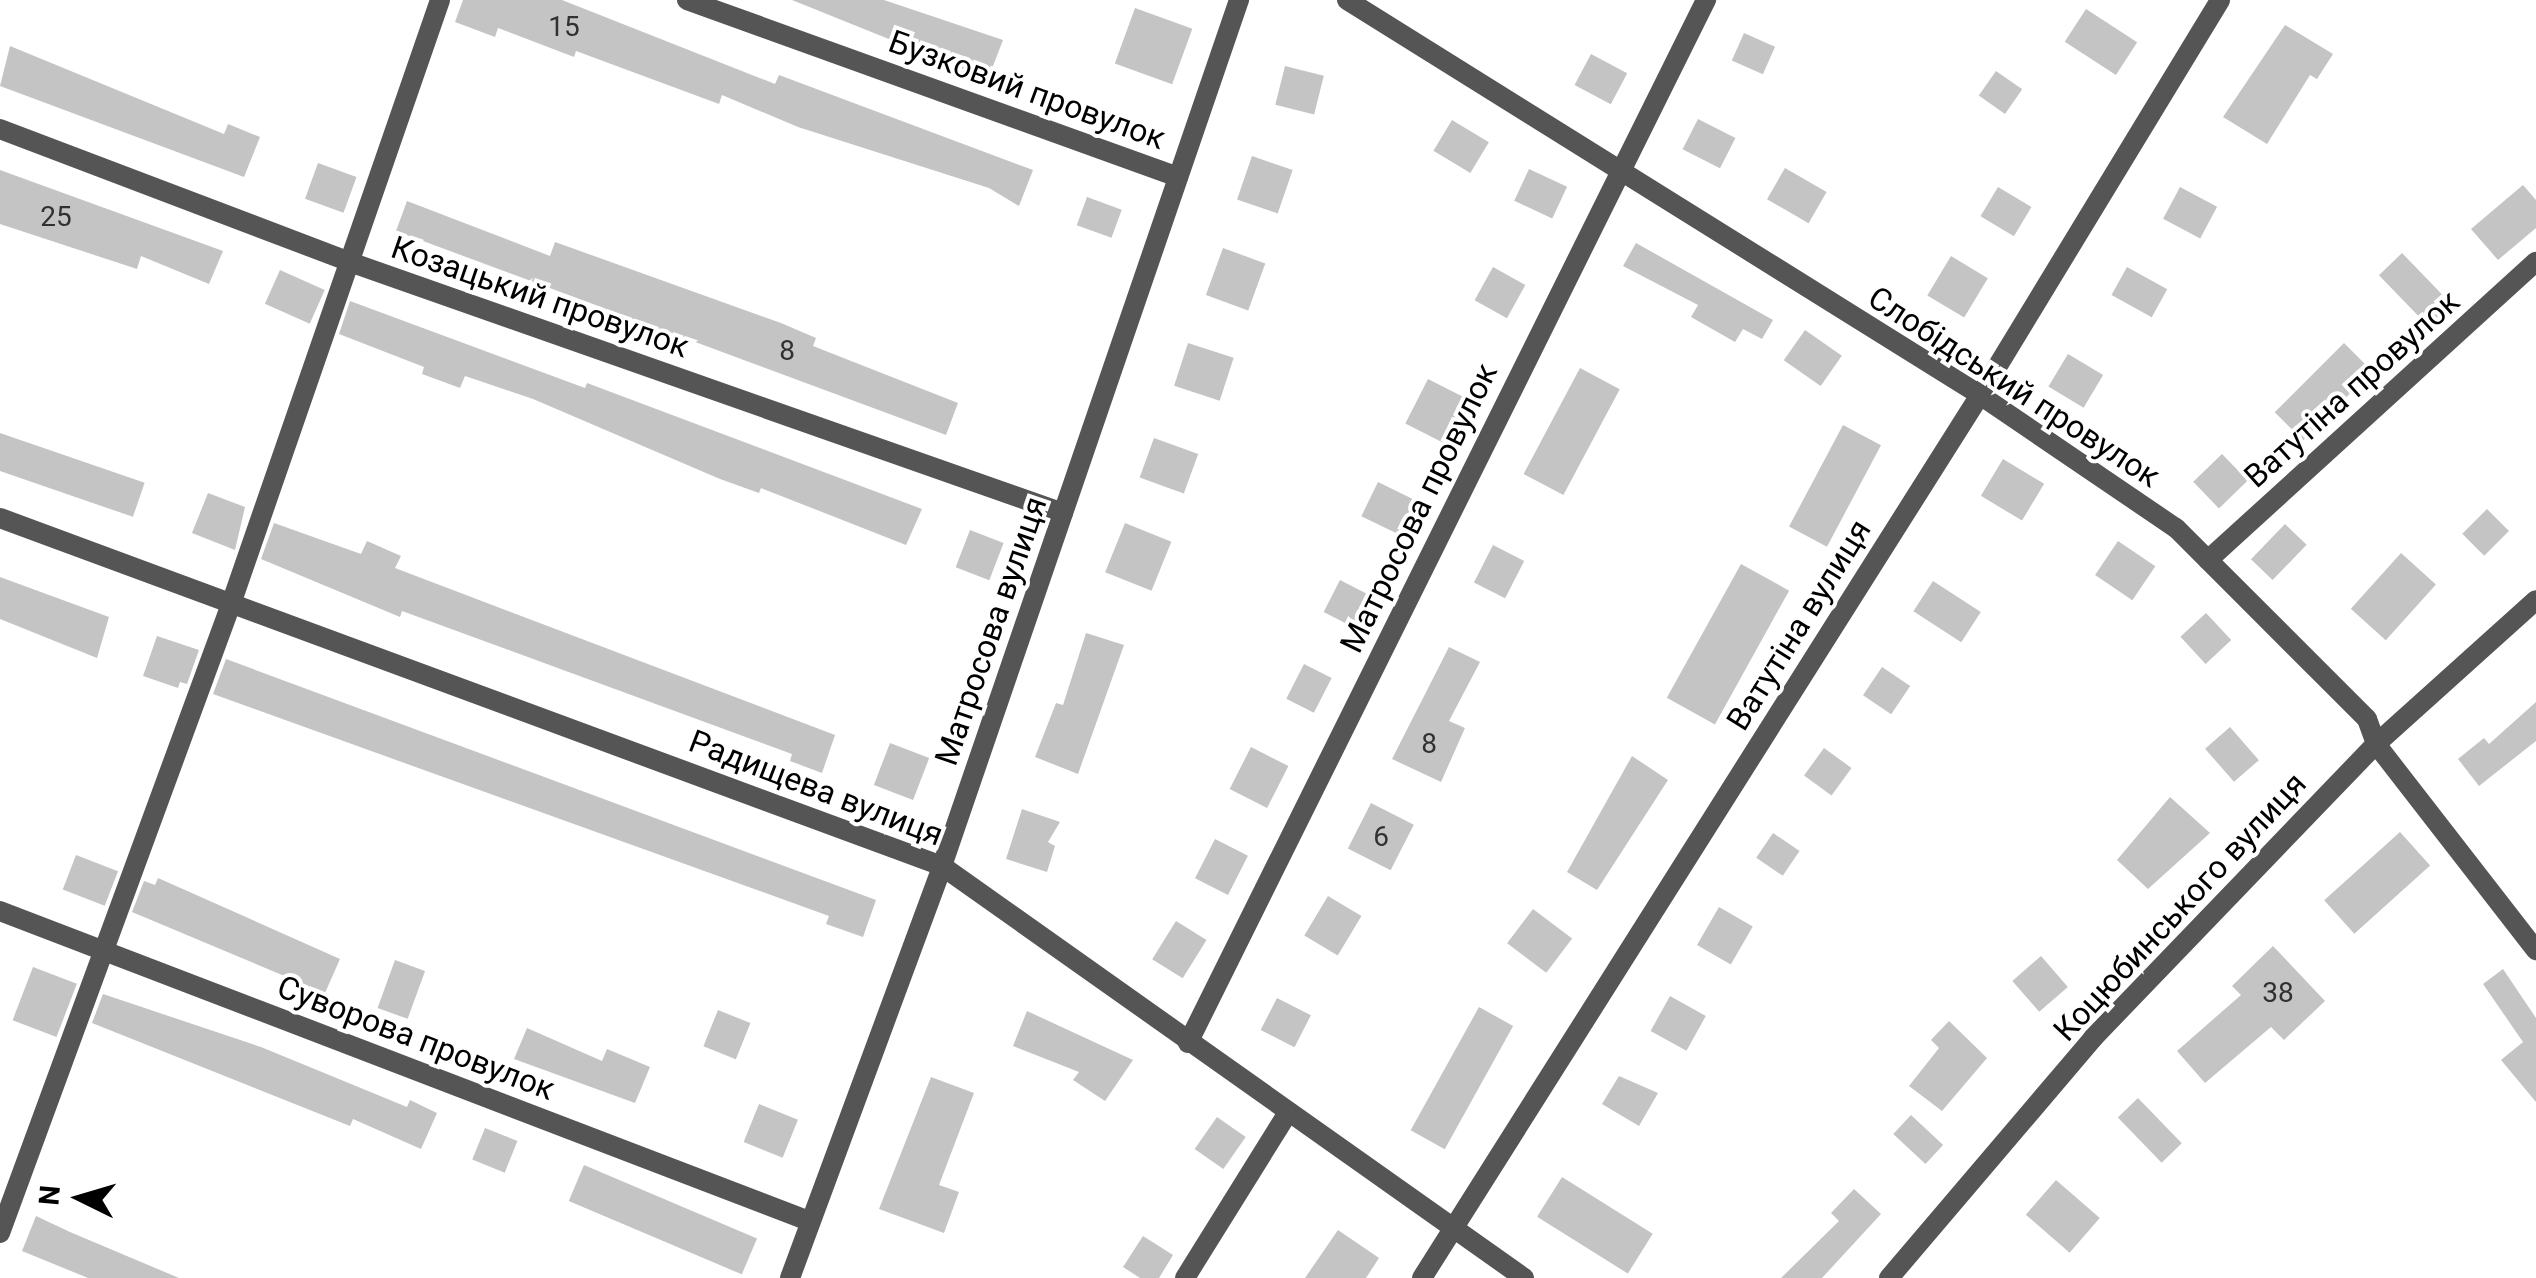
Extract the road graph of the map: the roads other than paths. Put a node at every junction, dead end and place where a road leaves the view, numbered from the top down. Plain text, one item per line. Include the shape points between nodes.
1 (440, 0) edge
2 (687, 0) edge
3 (1239, 0) edge
4 (1346, 0) edge
5 (1706, 0) edge
6 (2220, 0) edge
7 (0, 129) edge
8 (1619, 174) junction
9 (1178, 176) junction
10 (347, 261) junction
11 (2536, 262) edge
12 (1980, 395) junction
13 (1063, 513) junction
14 (0, 518) edge
15 (2208, 560) junction
16 (2536, 600) edge
17 (231, 604) junction
18 (2376, 744) junction
19 (942, 866) junction
20 (0, 911) edge
21 (106, 950) junction
22 (2536, 950) edge
23 (1188, 1043) junction
24 (1287, 1114) junction
25 (809, 1222) junction
26 (1451, 1232) junction
27 (0, 1233) edge
28 (790, 1278) edge
29 (1186, 1278) edge
30 (1422, 1278) edge
31 (1524, 1278) edge
32 (1889, 1278) edge

1 - 10 street
2 - 9 street, Бузковий провулок
3 - 9 street, Матросова вулиця
4 - 8 street, Слобідський провулок
5 - 8 street, Матросова провулок
6 - 12 street, Ватутіна вулиця
7 - 10 street, Козацький провулок
8 - 12 street, Слобідський провулок
8 - 23 street, Матросова провулок
9 - 13 street, Матросова вулиця
10 - 13 street, Козацький провулок
10 - 17 street
11 - 15 street, Ватутіна провулок
12 - 15 street, Слобідський провулок via 2176,528
12 - 26 street, Ватутіна вулиця
13 - 19 street, Матросова вулиця
14 - 17 street, Радищева вулиця
15 - 18 street, Слобідський провулок via 2367,719
16 - 18 street, Коцюбинського вулиця
17 - 19 street, Радищева вулиця
17 - 21 street
18 - 22 street, Слобідський провулок
18 - 32 street, Коцюбинського вулиця via 2094,1038
19 - 23 street, Радищева вулиця
19 - 25 street, Матросова вулиця
20 - 21 street, Суворова провулок
21 - 25 street, Суворова провулок
21 - 27 street
23 - 24 street, Радищева вулиця
24 - 26 street, Радищева вулиця
24 - 29 street
25 - 28 street, Матросова вулиця
26 - 30 street, Ватутіна вулиця
26 - 31 street, Радищева вулиця

